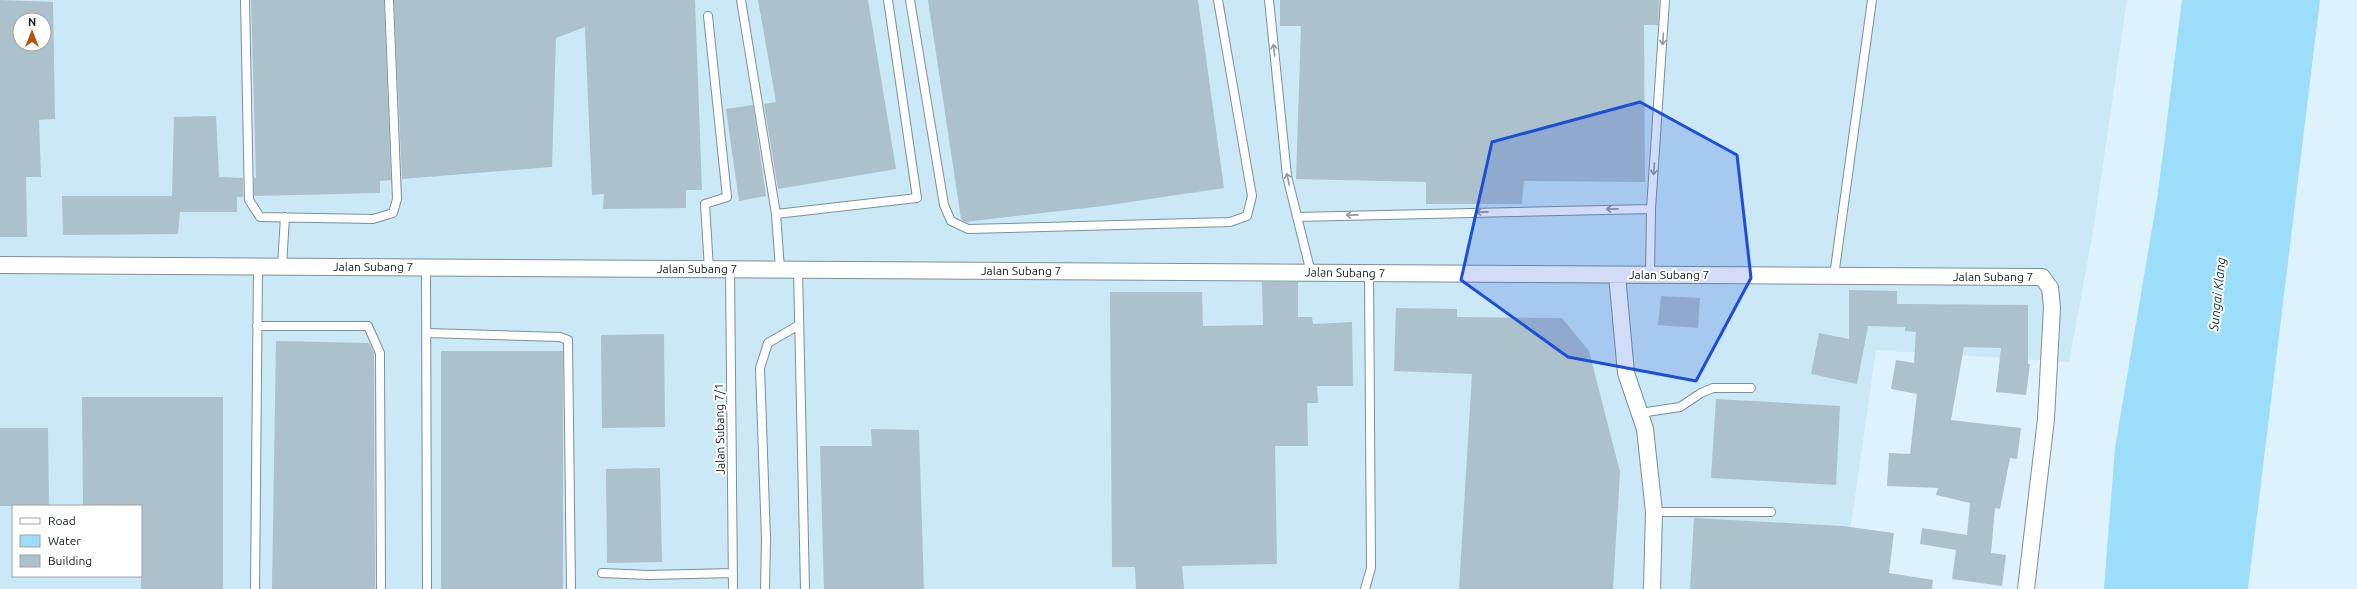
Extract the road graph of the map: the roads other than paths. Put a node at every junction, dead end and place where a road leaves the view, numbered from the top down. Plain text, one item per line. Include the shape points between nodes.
1 (245, 0) edge
2 (389, 0) edge
3 (741, 0) edge
4 (888, 0) edge
5 (910, 0) edge
6 (1218, 0) edge
7 (1269, 0) edge
8 (1665, 0) edge
9 (1872, 0) edge
10 (708, 16) dead end
11 (1651, 209) junction
12 (776, 214) junction
13 (284, 217) junction
14 (1297, 217) junction
15 (0, 264) edge
16 (258, 266) junction
17 (282, 266) junction
18 (426, 267) junction
19 (709, 269) junction
20 (730, 269) junction
21 (780, 269) junction
22 (798, 269) junction
23 (1311, 273) junction
24 (1369, 273) junction
25 (1617, 275) junction
26 (1650, 275) junction
27 (1834, 276) junction
28 (799, 325) junction
29 (257, 326) junction
30 (427, 333) junction
31 (1751, 388) dead end
32 (1640, 413) junction
33 (1654, 512) junction
34 (1771, 512) dead end
35 (602, 572) dead end
36 (733, 573) junction
37 (255, 589) edge
38 (381, 589) edge
39 (427, 589) edge
40 (571, 589) edge
41 (733, 589) edge
42 (765, 589) edge
43 (805, 589) edge
44 (1365, 589) edge
45 (1652, 589) edge
46 (2026, 589) edge

1 - 13 lane via 249,200 260,217
2 - 13 lane via 397,199 393,213 373,219
3 - 12 lane
4 - 12 lane via 917,198
5 - 6 lane via 944,205 951,221 968,229 1230,222 1248,216 1252,196
14 -> 7 lane via 1287,176
8 -> 11 lane
9 - 27 lane
10 - 19 lane via 726,197 706,204
11 -> 14 lane
11 - 26 lane
12 - 21 lane
13 - 17 lane
14 - 23 lane
15 - 16 street, Jalan Subang 7
16 - 17 street, Jalan Subang 7
16 - 29 lane
17 - 18 street, Jalan Subang 7
18 - 19 street, Jalan Subang 7
18 - 30 lane
19 - 20 street, Jalan Subang 7
20 - 21 street, Jalan Subang 7
20 - 36 lane, Jalan Subang 7/1
21 - 22 street, Jalan Subang 7
22 - 23 street, Jalan Subang 7
22 - 28 lane
23 - 24 street, Jalan Subang 7
24 - 25 street, Jalan Subang 7
24 - 44 lane via 1371,568
25 - 26 street, Jalan Subang 7
25 - 32 street via 1626,373
26 - 27 street, Jalan Subang 7
27 - 46 street, Jalan Subang 7 via 2042,277 2050,288 2052,315 2046,419
28 - 42 lane via 768,342 760,368 766,539
28 - 43 lane
29 - 37 lane
29 - 38 lane via 368,326 376,341 380,354
30 - 39 lane
30 - 40 lane via 560,337 568,340
31 - 32 lane via 1713,388 1680,407
32 - 33 street via 1645,428
33 - 34 lane
33 - 45 street
35 - 36 lane via 649,575
36 - 41 lane, Jalan Subang 7/1

